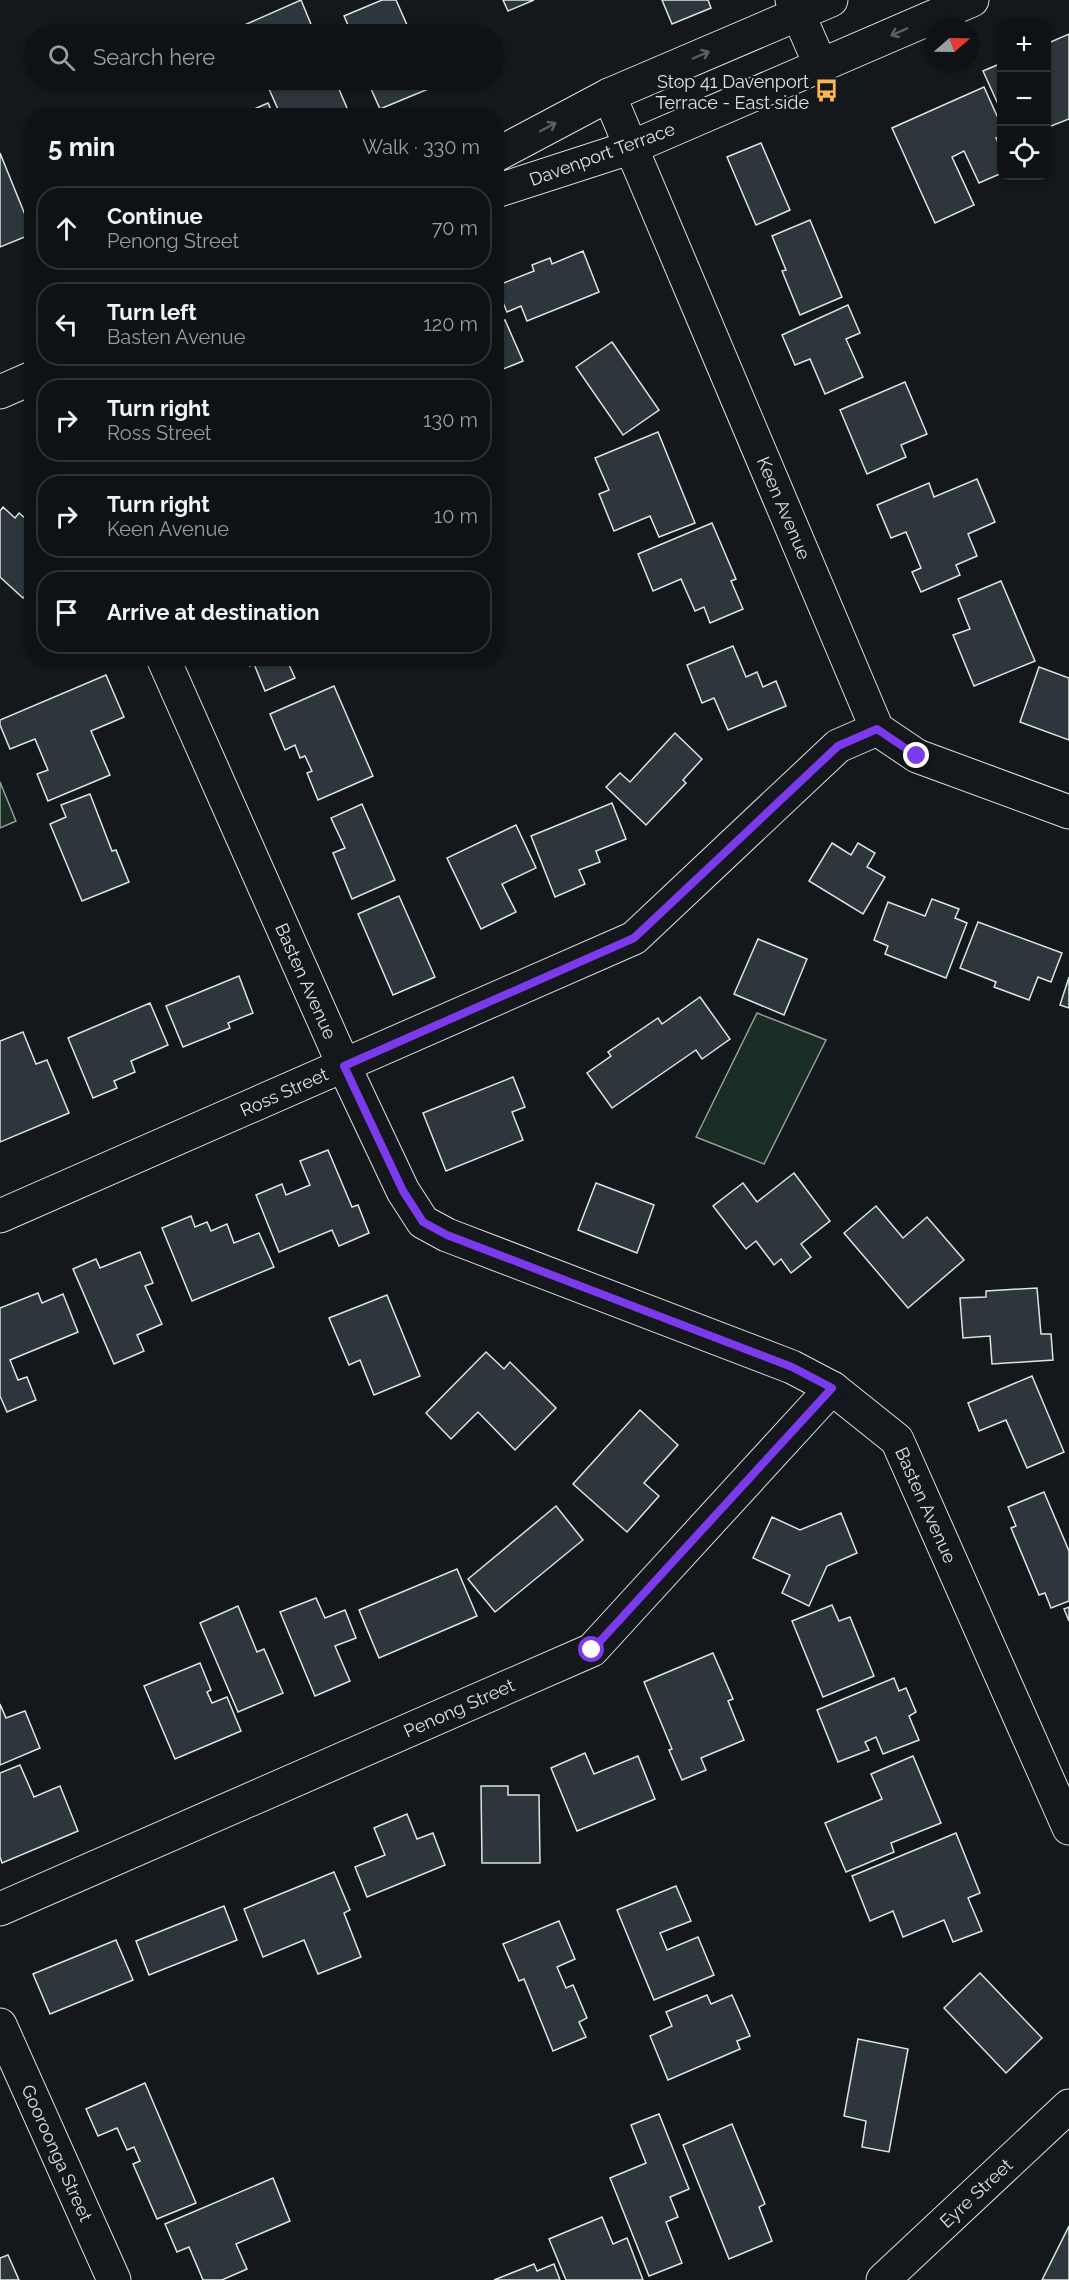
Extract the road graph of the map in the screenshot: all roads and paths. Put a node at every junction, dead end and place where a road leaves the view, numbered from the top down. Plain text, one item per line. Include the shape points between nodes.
1 (831, 0) edge
2 (972, 0) edge
3 (795, 7) edge
4 (820, 66) junction
5 (609, 95) junction
6 (632, 147) junction
7 (504, 151) edge
8 (504, 189) edge
9 (24, 382) edge
10 (0, 392) edge
11 (167, 666) edge
12 (877, 729) junction
13 (1069, 812) edge
14 (344, 1066) junction
15 (0, 1216) edge
16 (832, 1388) junction
17 (1069, 1828) edge
18 (0, 1909) edge
19 (0, 2025) edge
20 (1069, 2106) edge
21 (114, 2280) edge
22 (882, 2280) edge

1 - 3 street
2 -> 4 street, Davenport Terrace
3 - 4 street
5 -> 3 street
4 - 6 street, Davenport Terrace
5 - 6 street, Keen Avenue
7 -> 5 street
6 - 8 street, Davenport Terrace
6 - 12 street, Keen Avenue
9 - 10 street
11 - 14 street, Basten Avenue
12 - 13 street via 917,756
12 - 14 street, Ross Street via 838,746 634,938
14 - 15 street, Ross Street
14 - 16 street, Basten Avenue via 403,1191 423,1222 447,1235 792,1367
16 - 17 street, Basten Avenue via 897,1440
16 - 18 street, Penong Street via 592,1650
19 - 21 street, Gooroonga Street
20 - 22 street, Eyre Street

